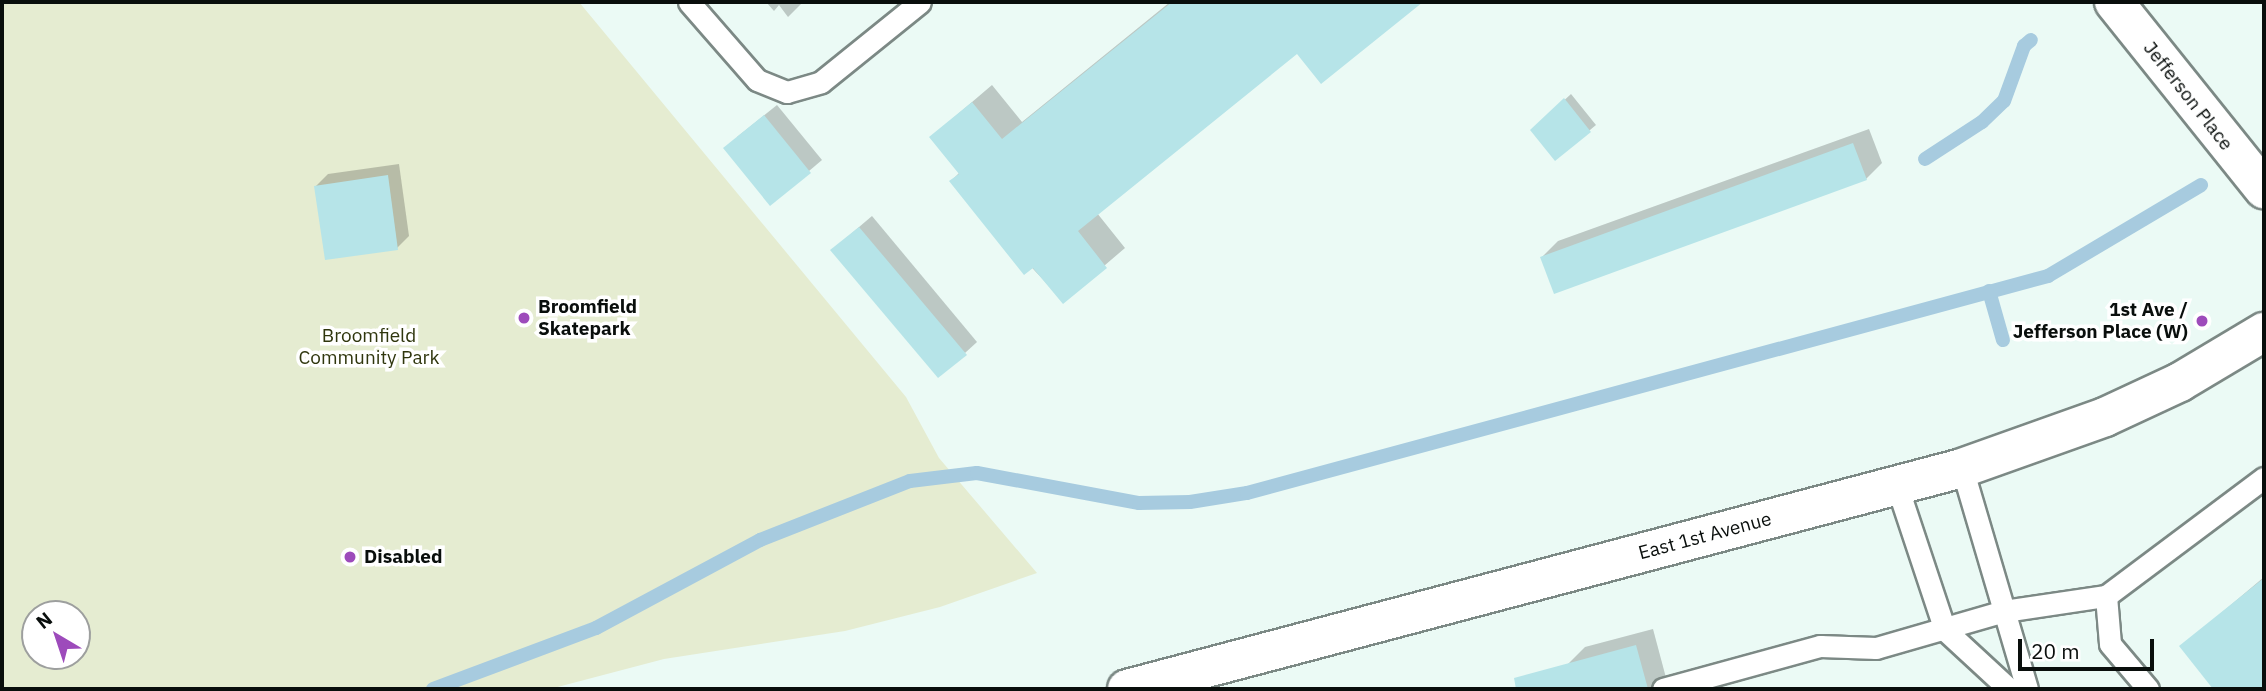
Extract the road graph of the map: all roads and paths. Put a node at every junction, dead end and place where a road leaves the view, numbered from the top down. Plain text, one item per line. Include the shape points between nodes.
1 (689, 2) edge
2 (920, 2) edge
3 (2114, 2) edge
4 (2262, 186) edge
5 (2264, 332) edge
6 (1962, 468) junction
7 (2264, 478) edge
8 (1896, 486) junction
9 (2106, 596) junction
10 (2004, 611) junction
11 (1945, 630) junction
12 (1127, 689) edge
13 (1662, 689) edge
14 (2009, 689) edge
15 (2027, 689) edge
16 (2148, 689) edge

1 - 2 lane via 757,80 787,92 821,82
3 - 4 street, Jefferson Place
5 - 6 street, East 1st Avenue via 2180,382 2105,417
6 - 8 street, East 1st Avenue
6 - 10 lane
7 - 9 lane
8 - 11 lane
8 - 12 street, East 1st Avenue
9 - 10 lane
9 - 16 lane via 2110,644
10 - 11 lane
10 - 15 lane
11 - 13 lane via 1876,648 1820,646
11 - 14 lane

